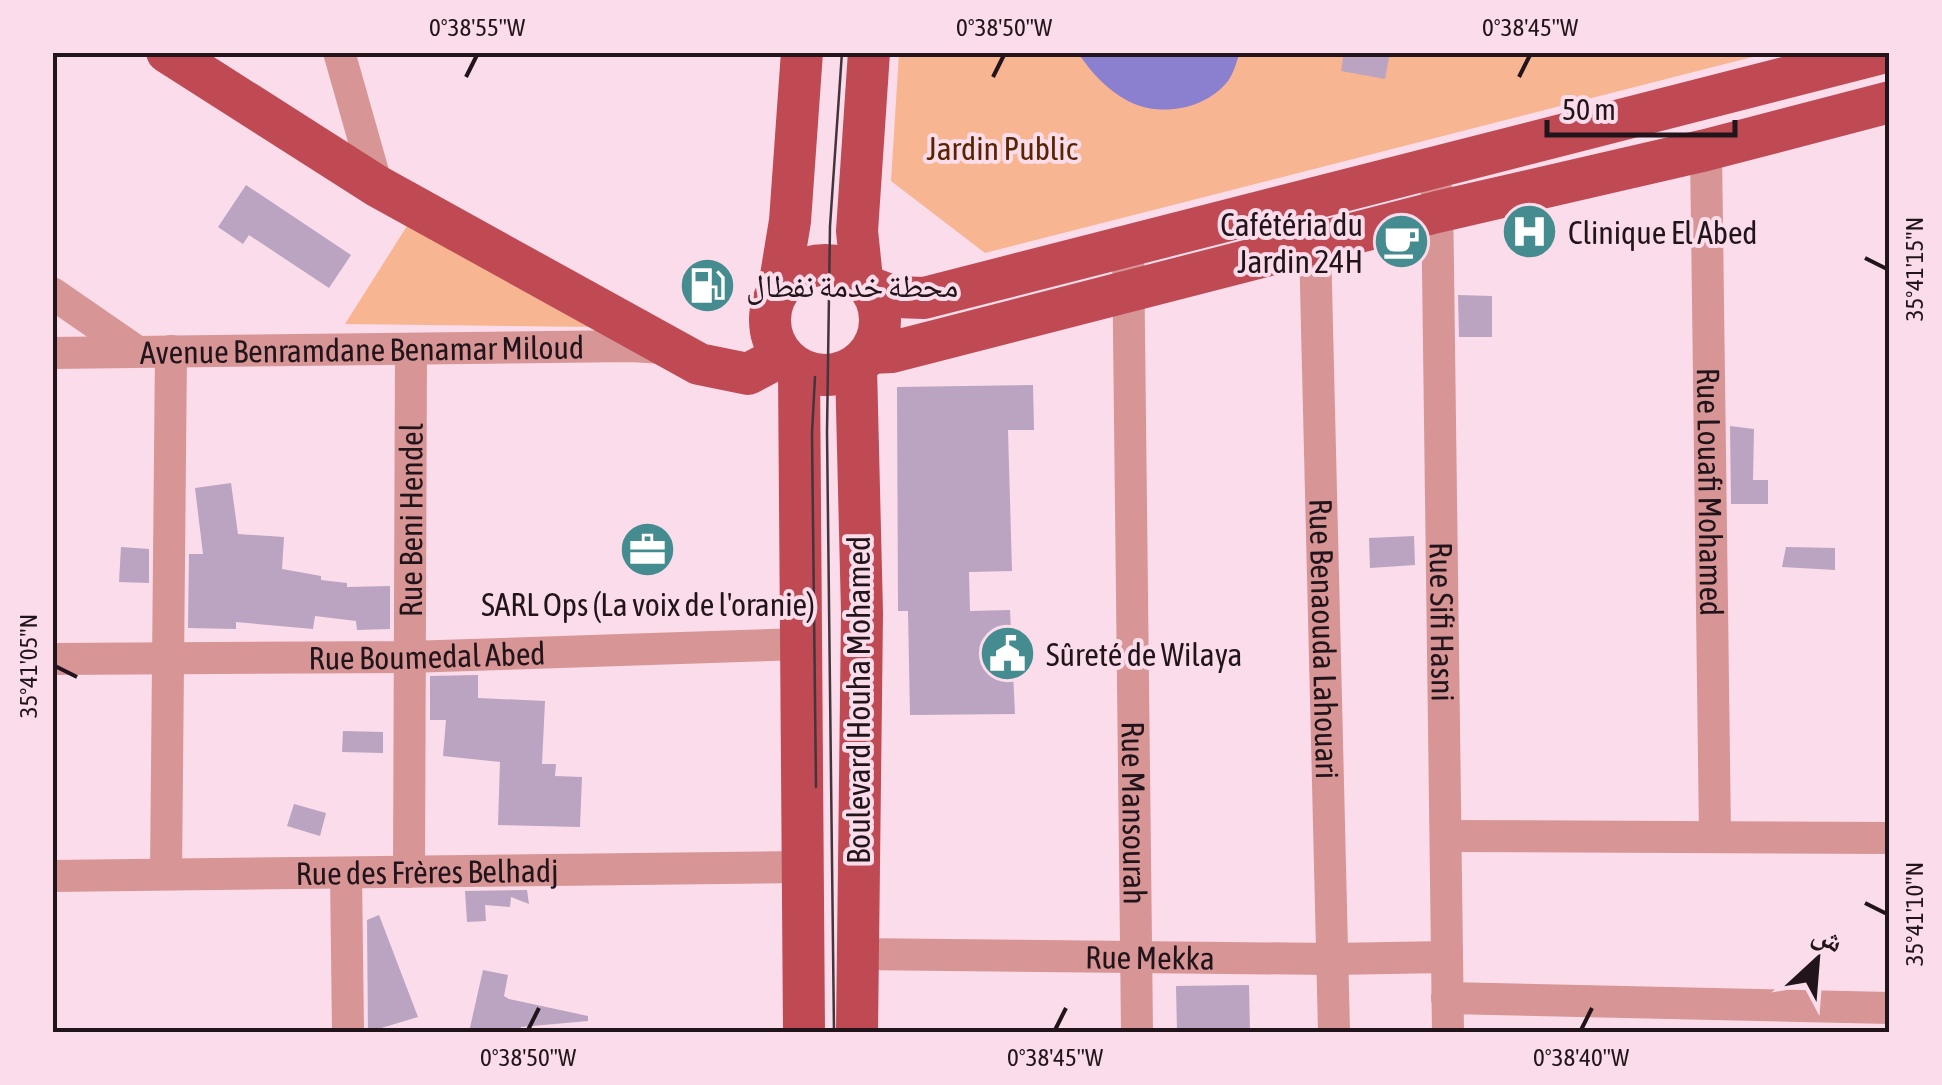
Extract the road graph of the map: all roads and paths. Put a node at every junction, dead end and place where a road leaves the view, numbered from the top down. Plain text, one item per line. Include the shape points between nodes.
1 (167, 52) edge
2 (338, 52) edge
3 (802, 52) edge
4 (869, 52) edge
5 (1886, 52) edge
6 (1890, 102) edge
7 (1706, 150) junction
8 (1437, 168) junction
9 (377, 186) junction
10 (1437, 212) junction
11 (1315, 244) junction
12 (1128, 245) junction
13 (866, 283) junction
14 (779, 288) junction
15 (1131, 290) junction
16 (52, 294) edge
17 (411, 349) junction
18 (669, 349) junction
19 (136, 351) junction
20 (171, 351) junction
21 (52, 353) edge
22 (863, 360) junction
23 (791, 363) junction
24 (802, 644) junction
25 (408, 657) junction
26 (166, 658) junction
27 (52, 660) edge
28 (1714, 835) junction
29 (1446, 836) junction
30 (1890, 838) edge
31 (801, 867) junction
32 (409, 872) junction
33 (166, 874) junction
34 (346, 874) junction
35 (52, 876) edge
36 (855, 954) junction
37 (1137, 955) junction
38 (1447, 957) junction
39 (1330, 960) junction
40 (1448, 998) junction
41 (1890, 1008) edge
42 (348, 1032) edge
43 (804, 1032) edge
44 (856, 1032) edge
45 (1138, 1032) edge
46 (1334, 1032) edge
47 (1448, 1032) edge

1 - 9 main road
2 - 9 street
3 - 14 main road
4 - 13 main road via 858,231
5 - 8 main road
6 - 7 main road
7 - 10 main road
7 - 28 street, Rue Louafi Mohamed
8 - 10 street, Rue Sifi Hasni
8 - 12 main road
9 - 18 main road
10 - 11 main road
10 - 29 street, Rue Sifi Hasni
11 - 15 main road
11 - 39 street, Rue Benaouda Lahouari
12 - 13 main road via 924,298 895,297
12 - 15 street, Rue Mansourah
13 - 14 main road via 842,268 816,266
13 - 22 main road via 880,320
14 - 23 main road via 770,332
15 - 22 main road
15 - 37 street, Rue Mansourah
16 - 19 street
17 - 18 street, Avenue Benramdane Benamar Miloud
17 - 20 street, Avenue Benramdane Benamar Miloud
17 - 25 street, Rue Beni Hendel
18 - 23 main road via 741,374
19 - 20 street, Avenue Benramdane Benamar Miloud
19 - 21 street, Avenue Benramdane Benamar Miloud
20 - 26 street
22 - 23 main road via 830,376
22 - 36 main road, Boulevard Houha Mohamed
23 - 24 main road, Boulevard Houha Mohamed
24 - 25 street, Rue Boumedal Abed
24 - 31 main road, Boulevard Houha Mohamed
25 - 26 street, Rue Boumedal Abed
25 - 32 street, Rue Beni Hendel
26 - 27 street, Rue Boumedal Abed
26 - 33 street
28 - 29 street
28 - 30 street
29 - 38 street, Rue Sifi Hasni
31 - 32 street, Rue des Frères Belhadj
31 - 43 main road, Boulevard Houha Mohamed
32 - 34 street, Rue des Frères Belhadj
33 - 34 street, Rue des Frères Belhadj
33 - 35 street, Rue des Frères Belhadj
34 - 42 street
36 - 37 street, Rue Mekka
36 - 44 main road, Boulevard Houha Mohamed
37 - 39 street, Rue Mekka
37 - 45 street, Rue Mansourah
38 - 39 street, Rue Mekka
38 - 40 street, Rue Sifi Hasni
39 - 46 street, Rue Benaouda Lahouari
40 - 41 street
40 - 47 street, Rue Sifi Hasni

